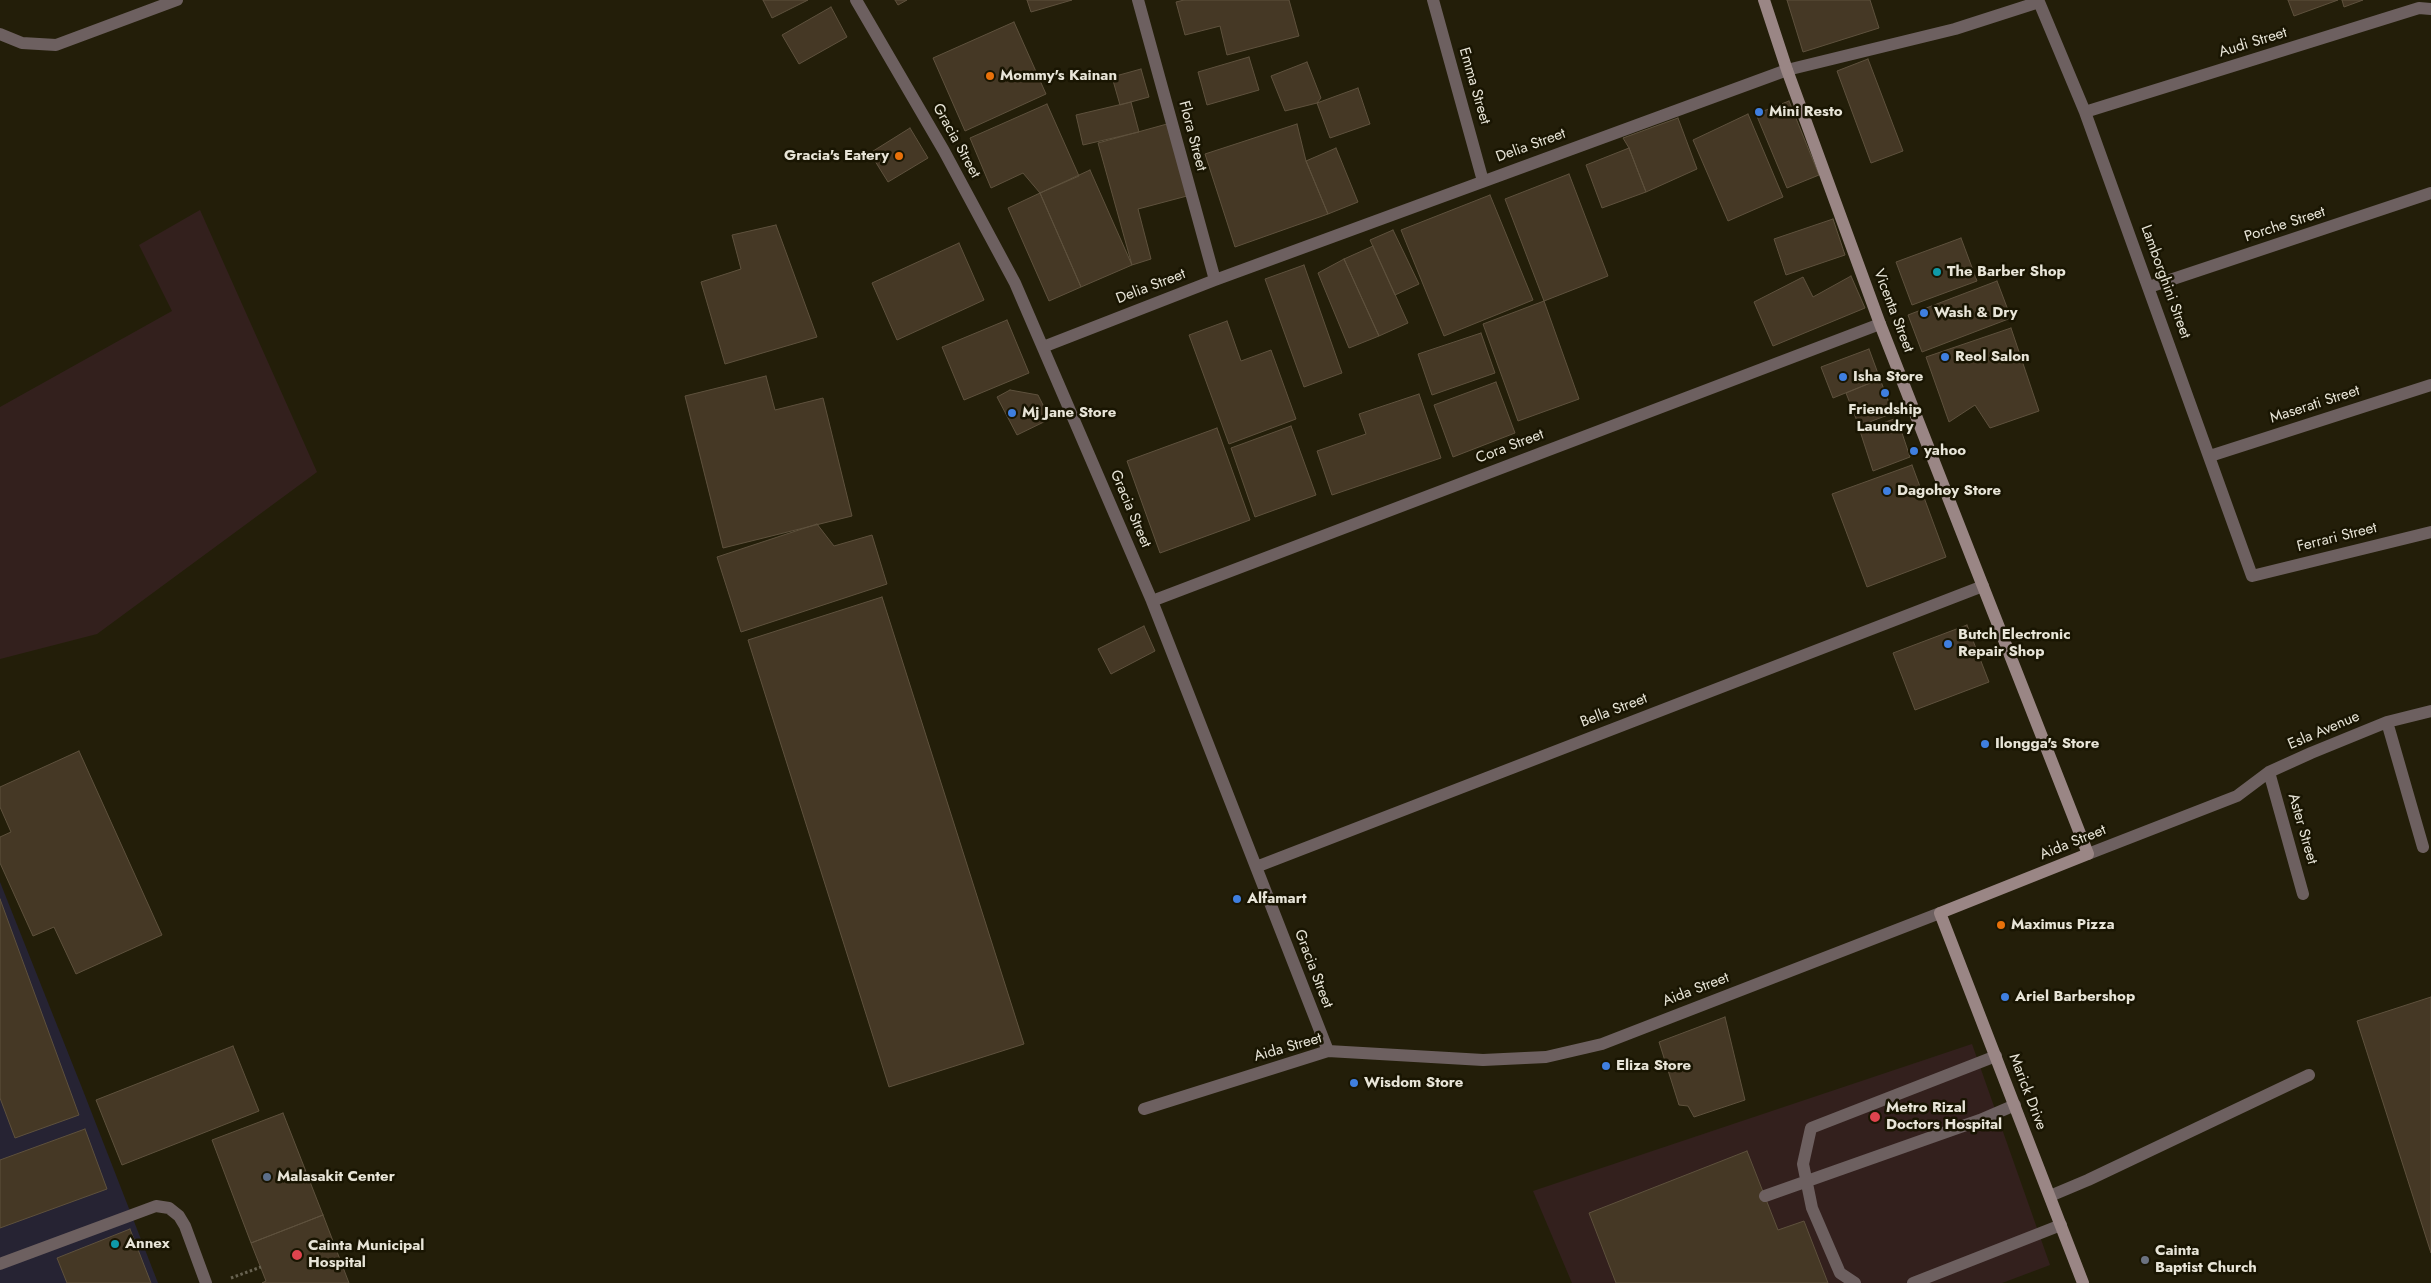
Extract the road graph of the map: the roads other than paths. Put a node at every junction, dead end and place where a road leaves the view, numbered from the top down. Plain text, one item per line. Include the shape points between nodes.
1 (177, 0) edge
2 (856, 0) edge
3 (1138, 0) edge
4 (1433, 0) edge
5 (1764, 0) edge
6 (2040, 1) edge
7 (2431, 9) edge
8 (0, 34) edge
9 (1787, 70) junction
10 (2086, 112) junction
11 (1483, 181) junction
12 (2431, 193) edge
13 (1215, 280) junction
14 (2149, 287) junction
15 (1880, 324) junction
16 (1043, 347) junction
17 (2431, 385) edge
18 (2210, 456) junction
19 (2431, 532) edge
20 (2252, 576) joint
21 (1983, 586) junction
22 (1152, 601) junction
23 (2431, 711) edge
24 (2386, 722) junction
25 (2269, 772) junction
26 (2237, 796) joint
27 (2423, 846) dead end
28 (2088, 854) junction
29 (1256, 867) junction
30 (2303, 894) dead end
31 (1940, 913) junction
32 (1328, 1051) junction
33 (1996, 1056) junction
34 (2309, 1075) dead end
35 (2015, 1105) junction
36 (1144, 1109) dead end
37 (1807, 1182) junction
38 (1765, 1196) dead end
39 (2050, 1196) junction
40 (2061, 1225) junction
41 (0, 1264) edge
42 (206, 1283) edge
43 (1855, 1283) edge
44 (1913, 1283) edge
45 (2084, 1283) edge

1 - 8 street via 56,45 22,43
2 - 16 street, Gracia Street via 984,225 1015,283
3 - 13 street, Flora Street
4 - 11 street, Emma Street
5 - 9 street, Vicenta Street
6 - 9 street, Delia Street via 1955,29
6 - 10 street, Lamborghini Street
7 - 10 street, Audi Street via 2419,8
9 - 11 street, Delia Street
9 - 15 street, Vicenta Street
10 - 14 street, Lamborghini Street
11 - 13 street, Delia Street
12 - 14 street, Porche Street
13 - 16 street, Delia Street
14 - 18 street, Lamborghini Street
15 - 21 street, Vicenta Street
15 - 22 street, Cora Street
16 - 22 street, Gracia Street
17 - 18 street, Maserati Street
18 - 20 street, Lamborghini Street
19 - 20 street, Ferrari Street
21 - 28 street, Vicenta Street
21 - 29 street, Bella Street
22 - 29 street, Gracia Street
23 - 24 street, Esla Avenue
24 - 25 street, Esla Avenue
24 - 27 street
25 - 26 street, Esla Avenue
25 - 30 street, Aster Street
26 - 28 street, Aida Street
28 - 31 street, Aida Street
29 - 32 street, Gracia Street
31 - 32 street, Aida Street via 1602,1044 1546,1057 1483,1060
31 - 33 street, Marick Drive
32 - 36 street, Aida Street
33 - 35 street, Marick Drive
33 - 37 street via 1811,1128 1803,1164
34 - 39 street
35 - 37 street
35 - 39 street, Marick Drive
37 - 38 street
37 - 43 street via 1812,1208 1840,1273
39 - 40 street, Marick Drive
40 - 44 street
40 - 45 street, Marick Drive
41 - 42 street via 156,1206 169,1208 179,1216

